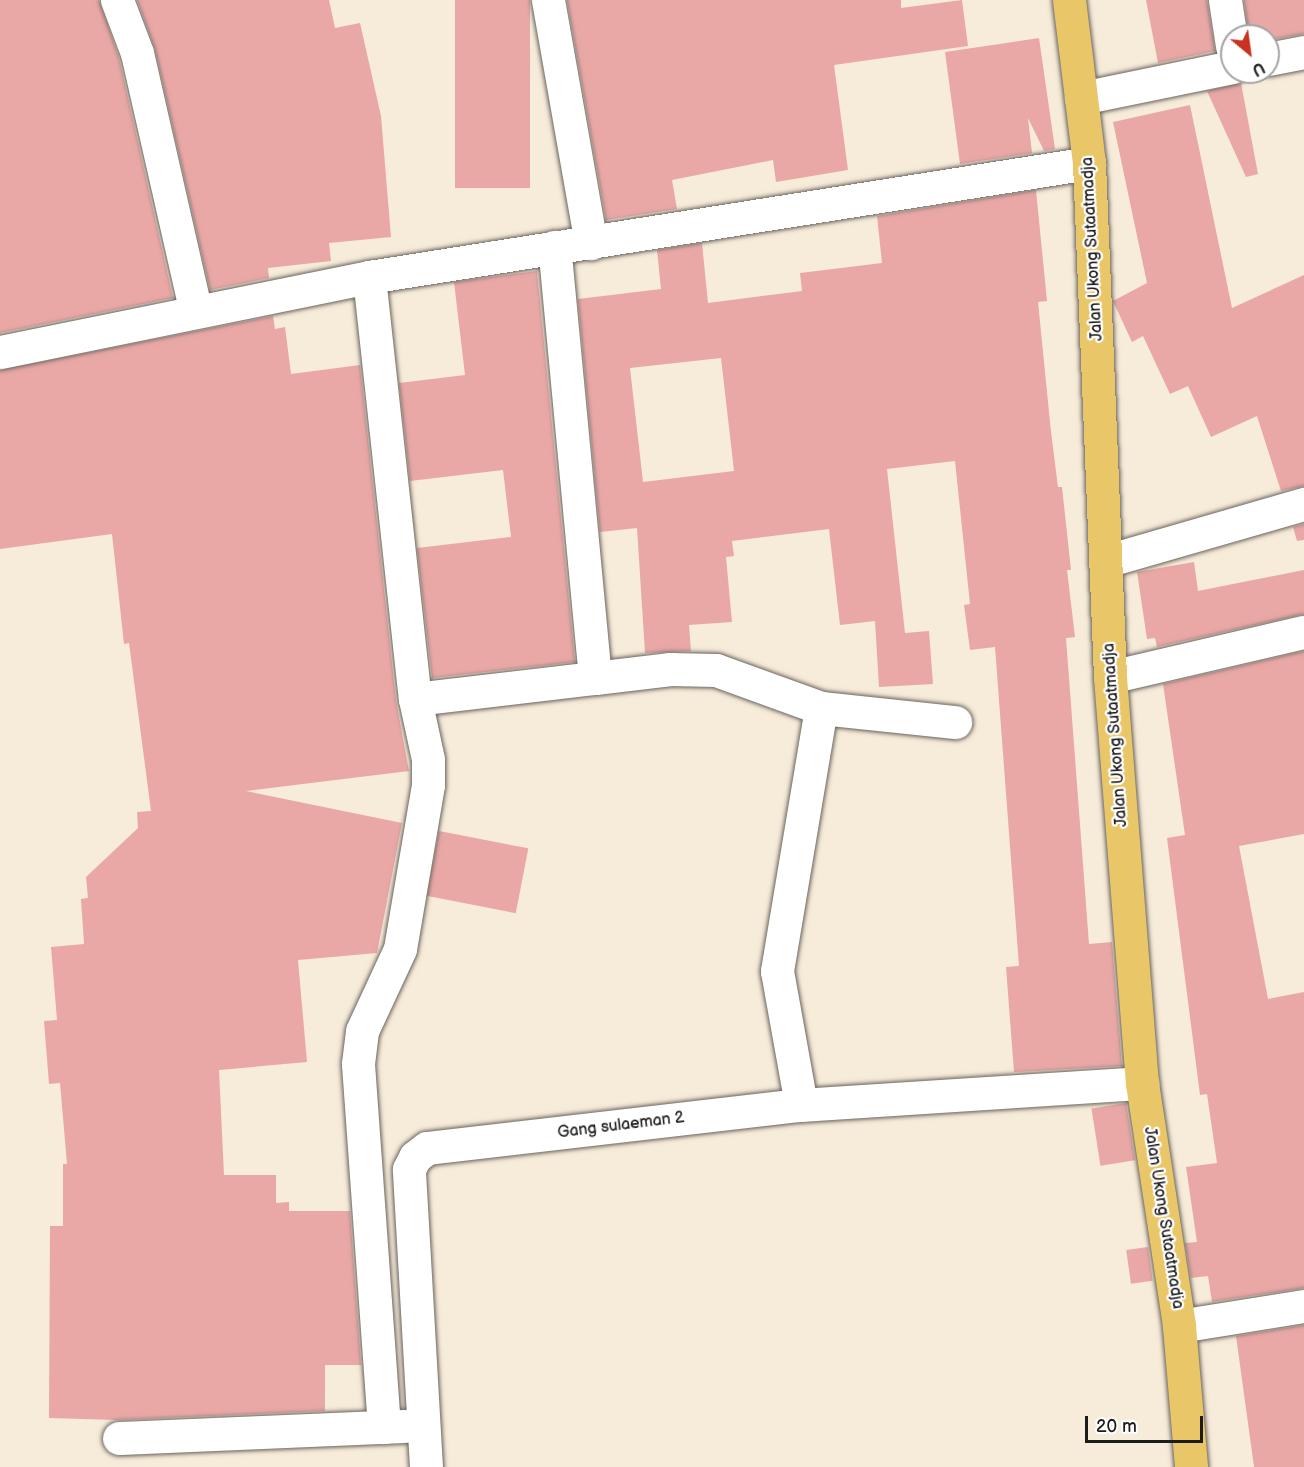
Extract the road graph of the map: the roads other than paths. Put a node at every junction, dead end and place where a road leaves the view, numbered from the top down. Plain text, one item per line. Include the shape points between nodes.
1 (117, 0) edge
2 (548, 0) edge
3 (1069, 0) edge
4 (1225, 0) edge
5 (1229, 24) edge
6 (1304, 52) edge
7 (1280, 57) edge
8 (1220, 69) edge
9 (1080, 98) junction
10 (1089, 164) junction
11 (591, 243) junction
12 (554, 247) junction
13 (369, 277) junction
14 (195, 309) junction
15 (0, 352) edge
16 (1304, 504) edge
17 (1106, 561) junction
18 (1304, 632) edge
19 (1110, 677) junction
20 (595, 678) junction
21 (415, 699) junction
22 (821, 708) junction
23 (955, 722) dead end
24 (1142, 1083) junction
25 (801, 1105) junction
26 (1304, 1306) edge
27 (1179, 1326) junction
28 (422, 1425) junction
29 (384, 1427) junction
30 (119, 1438) dead end
31 (426, 1467) edge
32 (1191, 1467) edge

1 - 14 street via 137,53
2 - 11 street
3 - 9 main road, Jalan Ukong Sutaatmadja
4 - 5 street
6 - 7 street
8 - 9 street
9 - 10 main road, Jalan Ukong Sutaatmadja
10 - 11 street
10 - 17 main road, Jalan Ukong Sutaatmadja
11 - 12 street
12 - 13 street
12 - 20 street
13 - 14 street
13 - 21 street
14 - 15 street
16 - 17 street
17 - 19 main road, Jalan Ukong Sutaatmadja
18 - 19 street
19 - 24 main road, Jalan Ukong Sutaatmadja
20 - 21 street
20 - 22 street via 670,669 716,670
21 - 29 street via 428,759 424,809 400,949 362,1031 358,1064
22 - 23 street
22 - 25 street via 777,971
24 - 25 street, Gang sulaeman 2
24 - 27 main road, Jalan Ukong Sutaatmadja
25 - 28 street, Gang sulaeman 2 via 427,1148 415,1157 409,1169
26 - 27 street
27 - 32 main road, Jalan Ukong Sutaatmadja
28 - 29 street
28 - 31 street, Gang sulaeman 2
29 - 30 street

